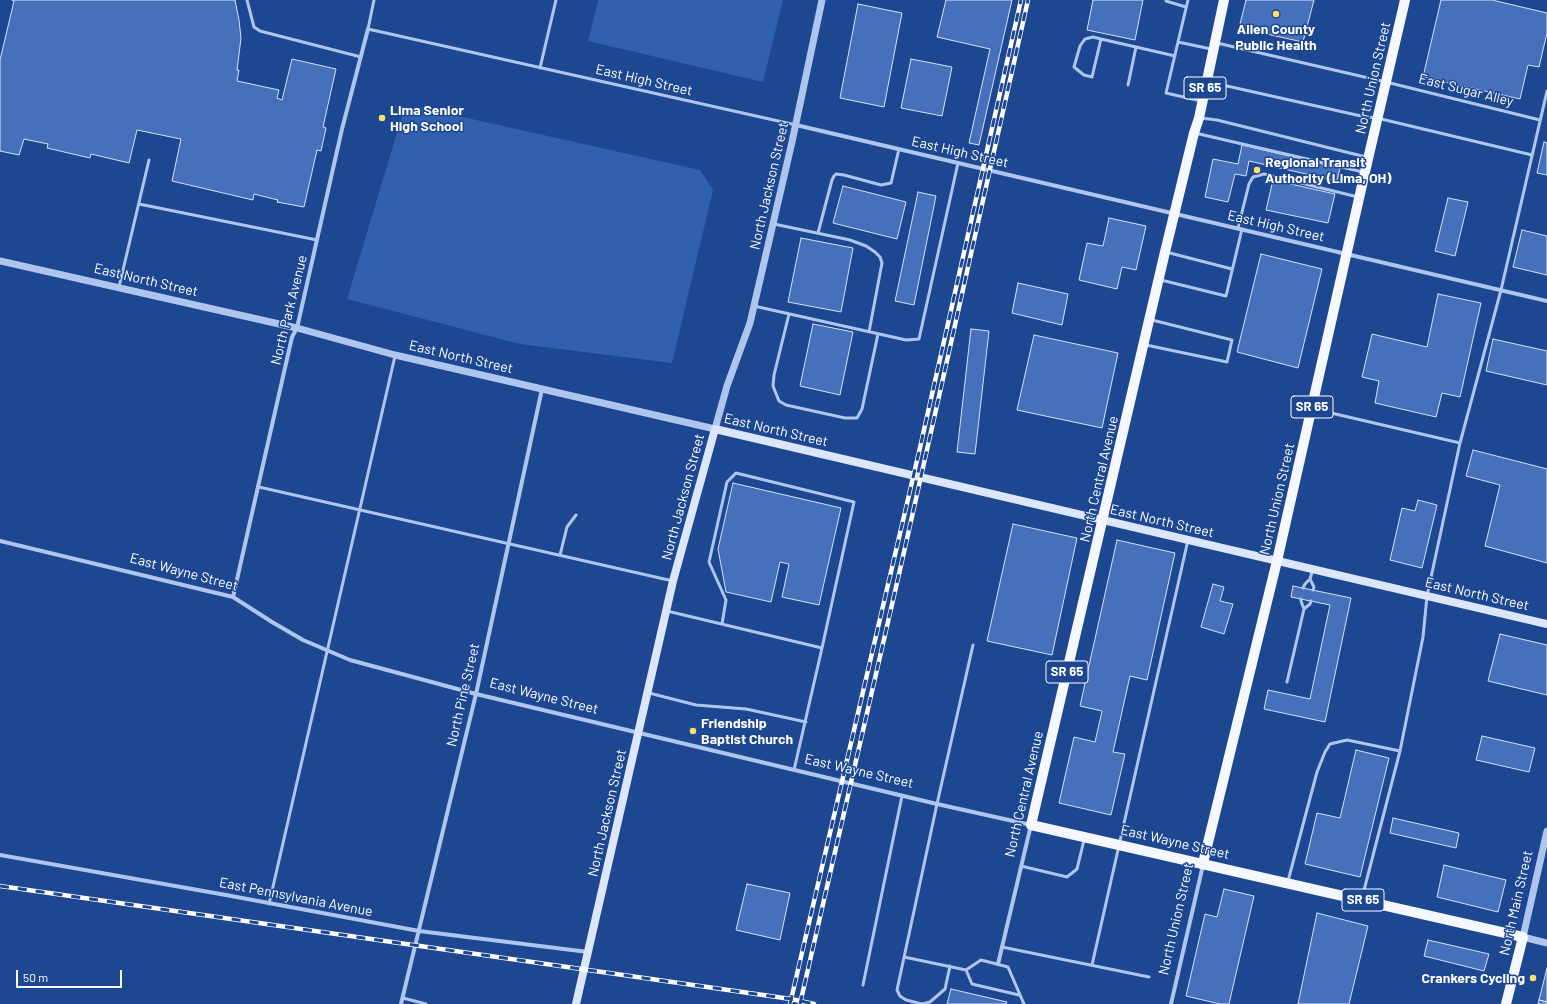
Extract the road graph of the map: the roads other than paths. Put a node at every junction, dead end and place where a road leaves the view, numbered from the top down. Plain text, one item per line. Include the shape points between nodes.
1 (247, 0) edge
2 (374, 0) edge
3 (556, 0) edge
4 (822, 0) edge
5 (1166, 0) edge
6 (1188, 0) edge
7 (1224, 0) edge
8 (1405, 0) edge
9 (1186, 7) junction
10 (368, 28) junction
11 (1101, 39) junction
12 (1178, 42) junction
13 (1214, 46) junction
14 (1136, 47) junction
15 (1175, 56) junction
16 (360, 57) junction
17 (540, 68) junction
18 (1206, 81) junction
19 (1386, 82) junction
20 (1128, 85) dead end
21 (1547, 90) edge
22 (1202, 101) junction
23 (1199, 118) junction
24 (1377, 118) junction
25 (1540, 120) junction
26 (796, 125) junction
27 (1194, 133) junction
28 (898, 149) junction
29 (1532, 155) junction
30 (1368, 158) junction
31 (149, 160) dead end
32 (958, 163) junction
33 (1365, 172) junction
34 (1359, 198) junction
35 (139, 204) junction
36 (1175, 213) junction
37 (774, 224) junction
38 (1240, 229) junction
39 (818, 233) junction
40 (317, 240) junction
41 (1165, 252) junction
42 (1347, 254) junction
43 (0, 261) edge
44 (1232, 269) junction
45 (1160, 279) junction
46 (119, 287) junction
47 (1500, 290) junction
48 (1547, 301) edge
49 (754, 306) junction
50 (788, 314) junction
51 (1150, 320) junction
52 (297, 328) junction
53 (870, 332) junction
54 (878, 334) junction
55 (1144, 344) junction
56 (395, 355) junction
57 (542, 389) junction
58 (1312, 408) junction
59 (715, 430) junction
60 (1460, 443) junction
61 (259, 487) junction
62 (359, 510) junction
63 (576, 515) dead end
64 (1104, 520) junction
65 (1188, 540) junction
66 (0, 541) edge
67 (508, 543) junction
68 (560, 555) junction
69 (1278, 561) junction
70 (1313, 569) junction
71 (1310, 579) junction
72 (673, 581) junction
73 (1304, 588) dead end
74 (1313, 590) dead end
75 (1427, 596) junction
76 (233, 597) junction
77 (1301, 599) dead end
78 (1311, 601) dead end
79 (1304, 609) junction
80 (666, 611) junction
81 (722, 624) junction
82 (1547, 624) edge
83 (973, 645) dead end
84 (822, 648) junction
85 (327, 650) junction
86 (1287, 682) dead end
87 (648, 693) junction
88 (476, 694) junction
89 (806, 722) junction
90 (638, 733) junction
91 (1400, 751) junction
92 (794, 770) junction
93 (902, 796) junction
94 (937, 804) junction
95 (1031, 824) junction
96 (1547, 831) edge
97 (1084, 836) junction
98 (1119, 844) junction
99 (0, 855) edge
100 (1203, 863) junction
101 (1021, 866) junction
102 (1288, 883) junction
103 (1362, 900) junction
104 (269, 904) junction
105 (418, 931) junction
106 (1523, 937) junction
107 (1547, 943) edge
108 (1002, 947) junction
109 (588, 952) junction
110 (904, 957) junction
111 (998, 964) junction
112 (1092, 965) junction
113 (950, 966) junction
114 (966, 970) junction
115 (1149, 977) dead end
116 (863, 985) dead end
117 (1019, 995) junction
118 (403, 998) junction
119 (401, 1004) edge
120 (426, 1004) edge
121 (576, 1004) edge
122 (1024, 1004) edge
123 (1171, 1004) edge
124 (1506, 1004) edge

1 - 16 lane via 254,27 260,31
2 - 10 lane
3 - 17 lane
4 - 26 street, North Jackson Street
5 - 9 lane
6 - 9 lane
7 - 13 main road, North Central Avenue / SR 65
8 - 19 main road, North Union Street / SR 65
9 - 12 lane
10 - 16 street, North Park Avenue
10 - 17 lane, East High Street
11 - 11 lane via 1084,39 1080,46 1074,67 1084,75 1092,77
11 - 14 lane
12 - 13 lane, East Sugar Alley
12 - 15 lane
13 - 18 main road, North Central Avenue / SR 65
13 - 19 lane, East Sugar Alley
14 - 15 lane
14 - 20 lane
15 - 22 lane via 1166,93
16 - 40 street, North Park Avenue
17 - 26 lane, East High Street
18 - 22 main road, North Central Avenue / SR 65
18 - 24 lane
19 - 24 main road, North Union Street / SR 65
19 - 25 lane, East Sugar Alley
21 - 25 lane
22 - 23 main road, North Central Avenue / SR 65
23 - 27 main road, North Central Avenue / SR 65
23 - 30 lane
24 - 29 lane
24 - 30 main road, North Union Street / SR 65
25 - 29 lane
26 - 28 street, East High Street
26 - 37 street, North Jackson Street
27 - 33 lane
27 - 36 main road, North Central Avenue / SR 65
28 - 32 street, East High Street
28 - 39 lane via 891,183 881,185 844,175 834,176
29 - 47 lane
30 - 33 main road, North Union Street / SR 65
31 - 35 lane
32 - 36 street, East High Street
32 - 54 lane via 919,340
33 - 34 main road, North Union Street / SR 65
34 - 38 lane via 1264,174 1253,177 1249,184
34 - 42 main road, North Union Street / SR 65
35 - 40 lane
35 - 46 lane
36 - 38 street, East High Street
36 - 41 main road, North Central Avenue / SR 65
37 - 39 lane
37 - 49 street, North Jackson Street
38 - 42 street, East High Street
38 - 44 lane
39 - 53 lane via 866,246 880,258 882,263
40 - 52 street, North Park Avenue
41 - 44 lane
41 - 45 main road, North Central Avenue / SR 65
42 - 47 street, East High Street
42 - 58 main road, North Union Street / SR 65
43 - 46 street, East North Street
44 - 45 lane via 1226,296
45 - 51 main road, North Central Avenue / SR 65
46 - 52 street, East North Street
47 - 48 street, East High Street
47 - 60 lane
49 - 50 lane
49 - 59 street, North Jackson Street
50 - 53 lane
50 - 54 lane via 773,386 779,401 786,405 845,418 858,418
51 - 55 main road, North Central Avenue / SR 65
51 - 55 lane via 1232,340 1231,348 1227,362
52 - 56 street, East North Street
52 - 61 street, North Park Avenue via 292,337
53 - 54 lane
55 - 64 main road, North Central Avenue / SR 65
56 - 57 street, East North Street
56 - 62 lane
57 - 59 street, East North Street
57 - 67 street, North Pine Street
58 - 60 lane
58 - 69 main road, North Union Street / SR 65
59 - 64 main road, East North Street
59 - 72 main road, North Jackson Street
60 - 75 lane
61 - 62 lane
61 - 76 street, North Park Avenue
62 - 67 lane
62 - 85 lane
63 - 68 lane via 567,526
64 - 65 main road, East North Street
64 - 95 main road, North Central Avenue / SR 65
65 - 69 main road, East North Street
65 - 98 lane
66 - 76 street, East Wayne Street
67 - 68 lane
67 - 88 street, North Pine Street
68 - 72 lane
69 - 70 main road, East North Street
69 - 100 main road, North Union Street / SR 65
70 - 71 lane
70 - 75 main road, East North Street
71 - 73 lane
71 - 74 lane
72 - 80 main road, North Jackson Street
75 - 82 main road, East North Street
75 - 91 lane via 1423,636
76 - 85 street, East Wayne Street via 303,640
77 - 79 lane
78 - 79 lane
79 - 86 lane
80 - 81 lane
80 - 87 main road, North Jackson Street
81 - 84 lane
81 - 84 lane via 726,600 709,562 727,482 736,473 854,502
83 - 94 lane
84 - 89 lane
85 - 88 street, East Wayne Street via 350,660
85 - 104 lane
87 - 89 lane via 696,705 746,709
87 - 90 main road, North Jackson Street
88 - 90 street, East Wayne Street
88 - 105 street, North Pine Street
89 - 92 lane
90 - 92 street, East Wayne Street
90 - 109 main road, North Jackson Street
91 - 102 lane via 1347,740 1330,744 1317,772
91 - 103 lane
92 - 93 street, East Wayne Street
93 - 94 street, East Wayne Street
93 - 116 lane
94 - 95 street, East Wayne Street
94 - 110 lane
95 - 97 main road, East Wayne Street / SR 65
95 - 101 street, North Central Avenue
96 - 106 street, North Main Street
97 - 98 main road, East Wayne Street / SR 65
97 - 101 lane via 1077,869 1067,877
98 - 100 main road, East Wayne Street / SR 65
98 - 112 lane
99 - 104 street, East Pennsylvania Avenue
100 - 102 main road, East Wayne Street / SR 65
100 - 123 street, North Union Street
101 - 108 street, North Central Avenue
102 - 103 main road, East Wayne Street / SR 65
103 - 106 main road, East Wayne Street / SR 65
104 - 105 street, East Pennsylvania Avenue
105 - 109 street, East Pennsylvania Avenue
105 - 118 street, North Pine Street
106 - 107 street
106 - 124 main road, North Main Street
108 - 111 street, North Central Avenue
108 - 112 lane
109 - 121 main road, North Jackson Street
110 - 113 lane
110 - 113 lane via 897,990 906,1000 922,1004 930,1002 945,989
111 - 114 lane via 981,960
111 - 117 lane via 1008,967
112 - 115 lane
113 - 114 lane
114 - 117 lane via 972,984
117 - 122 lane
118 - 119 street, North Pine Street
118 - 120 lane

